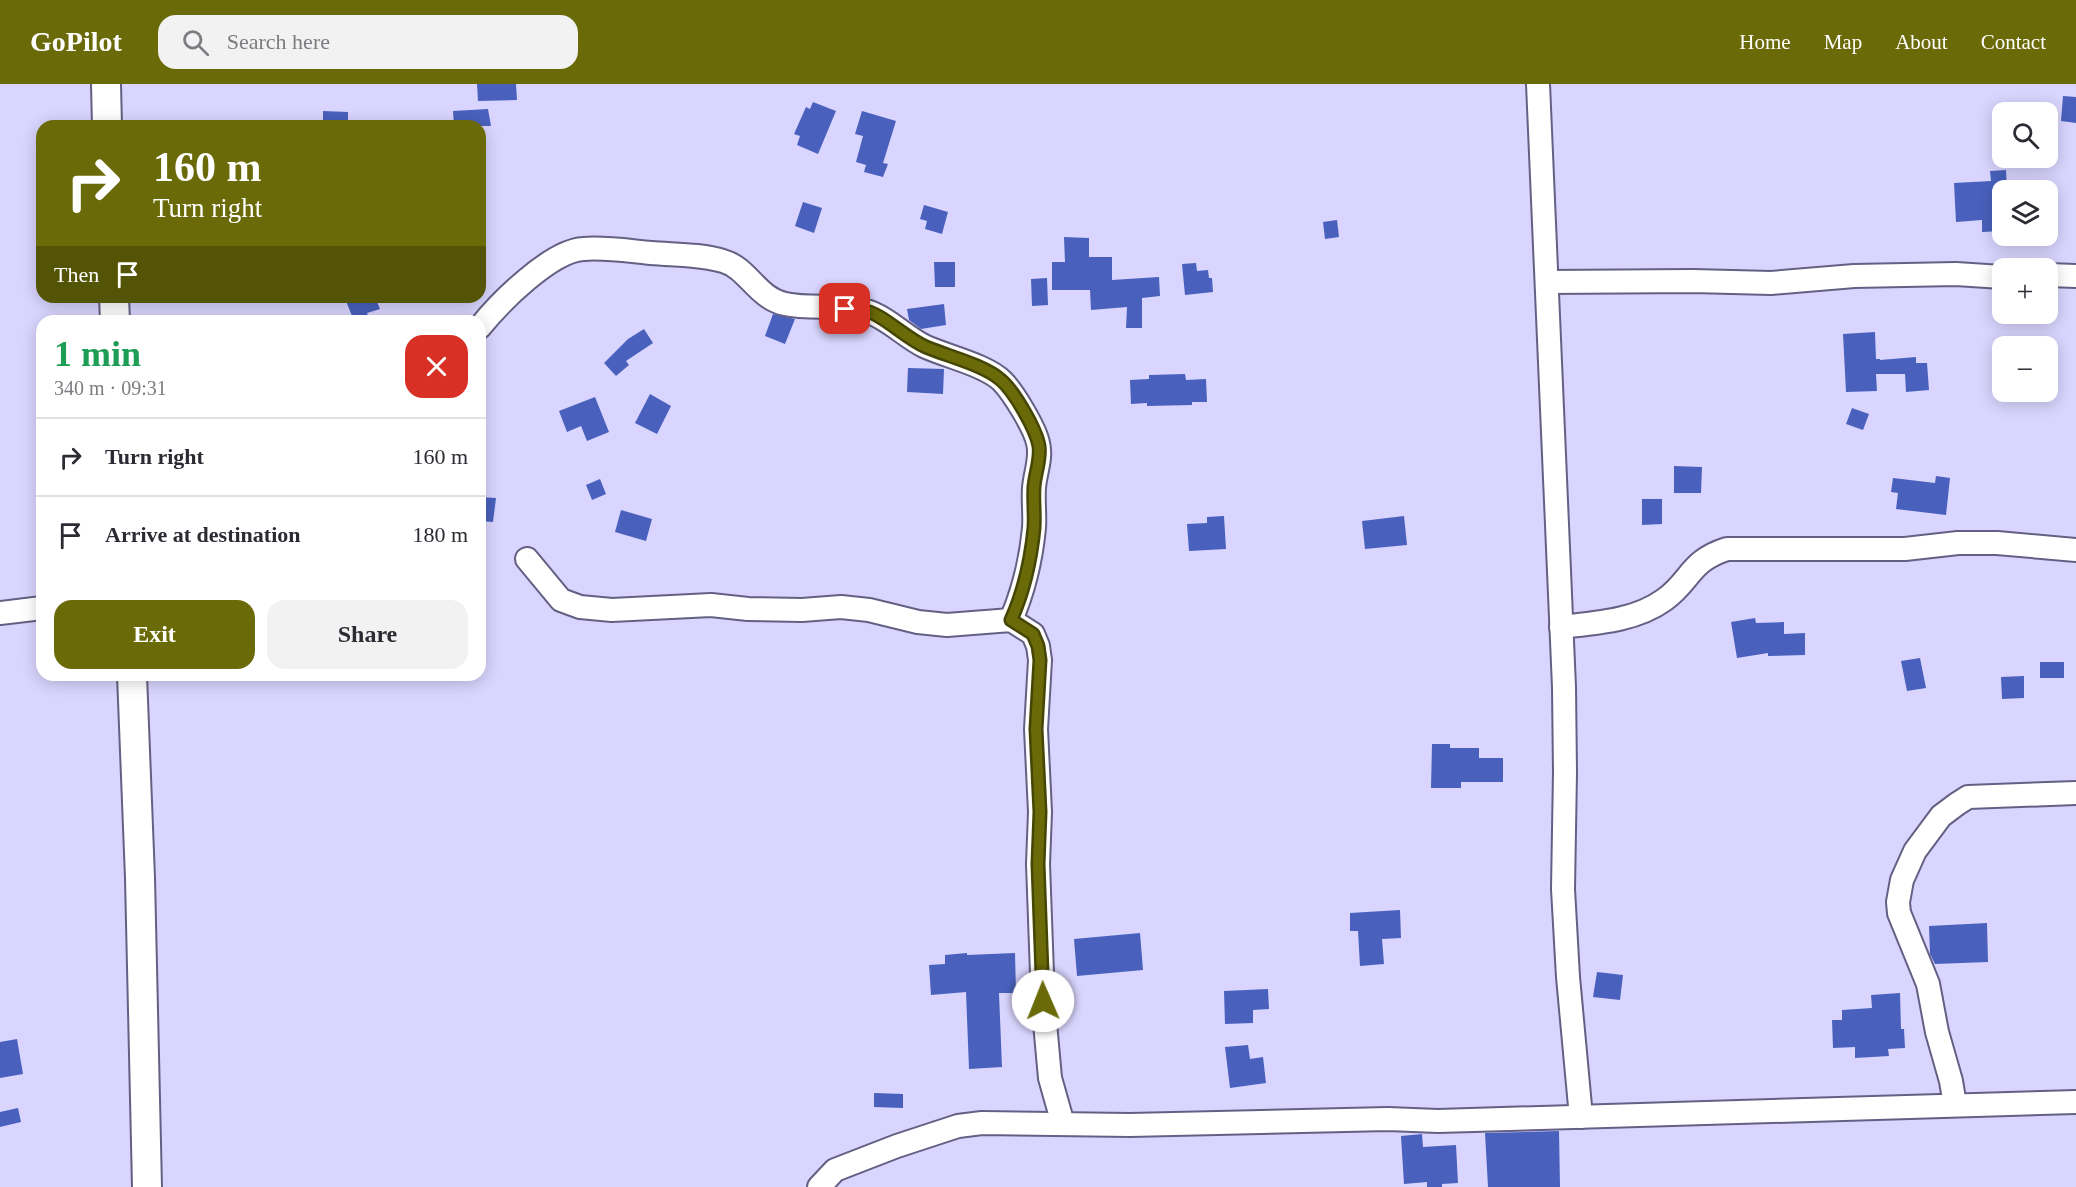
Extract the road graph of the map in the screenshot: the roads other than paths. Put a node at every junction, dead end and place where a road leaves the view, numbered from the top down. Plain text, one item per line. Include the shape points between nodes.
1 (106, 84) edge
2 (1538, 84) edge
3 (107, 120) edge
4 (1992, 276) edge
5 (2058, 276) edge
6 (2076, 276) edge
7 (1548, 282) junction
8 (486, 321) edge
9 (2076, 550) edge
10 (527, 559) dead end
11 (36, 609) edge
12 (0, 613) edge
13 (1011, 620) junction
14 (1561, 627) junction
15 (132, 681) edge
16 (2076, 793) edge
17 (2076, 1102) edge
18 (1954, 1105) junction
19 (1581, 1118) junction
20 (1063, 1124) junction
21 (147, 1187) edge
22 (819, 1187) edge

1 - 3 main road
2 - 7 street
4 - 7 street via 1854,276 1771,283
5 - 6 street
7 - 14 street
8 - 13 street via 524,281 549,262 581,249 682,255 723,261 742,272 774,301 864,310 924,346 992,373 1024,413 1040,453 1029,562
9 - 14 street via 1997,543 1905,549 1727,549 1699,562 1677,590 1647,609 1605,622
10 - 13 street via 561,600 580,607 840,607 938,624
11 - 12 street
13 - 20 street via 1033,634 1040,660 1036,729 1043,1001 1050,1077
14 - 19 street via 1566,772 1563,889
15 - 21 main road
16 - 18 street via 1968,797 1929,830 1902,880 1899,913 1928,984
17 - 18 street
18 - 19 street
19 - 20 street
20 - 22 street via 958,1126 834,1170

